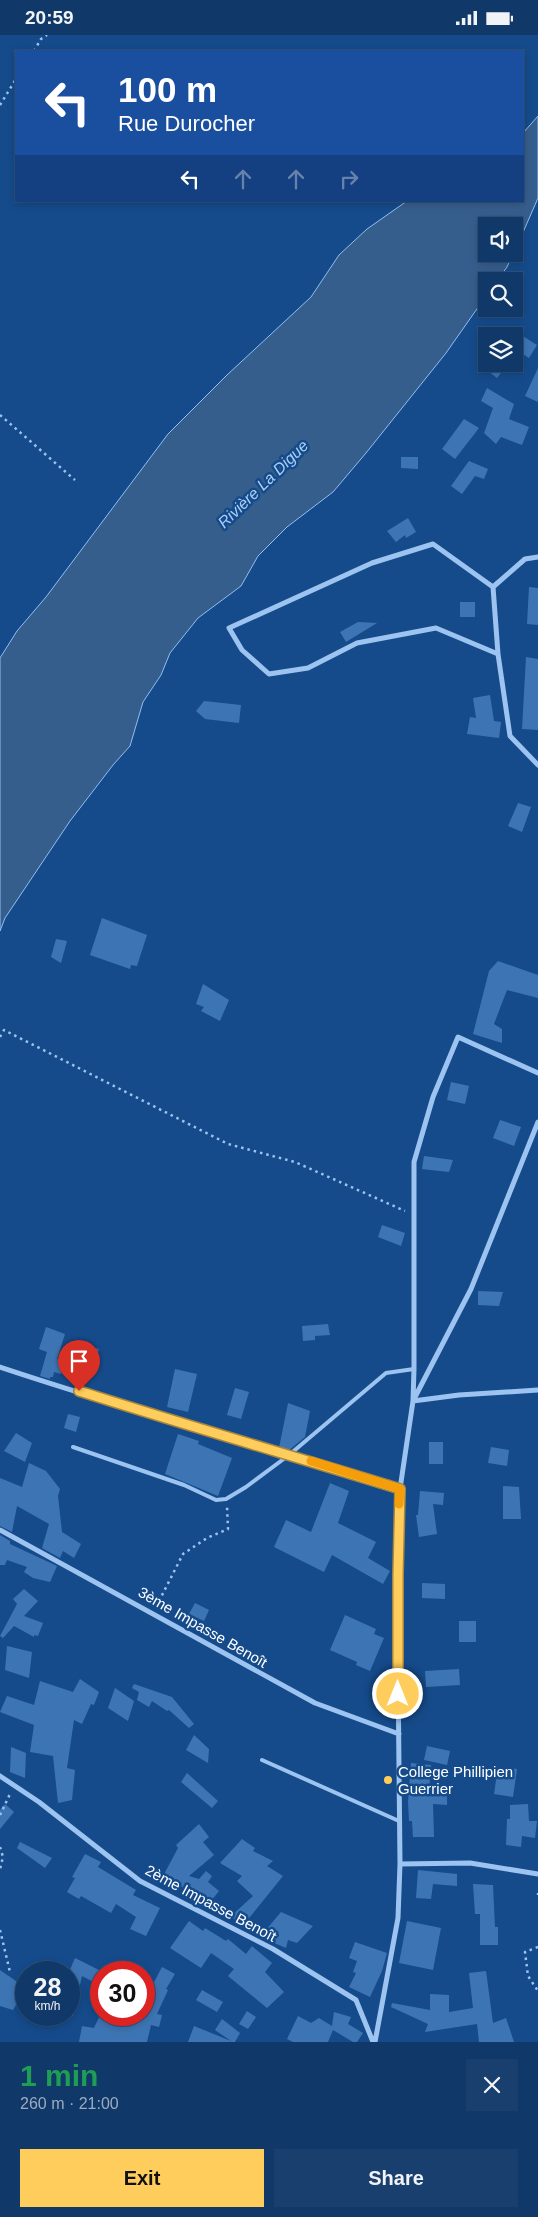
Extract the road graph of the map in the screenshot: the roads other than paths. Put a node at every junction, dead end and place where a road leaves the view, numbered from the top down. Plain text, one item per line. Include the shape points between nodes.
1 (538, 557) edge
2 (493, 587) junction
3 (498, 654) junction
4 (538, 765) edge
5 (538, 1073) edge
6 (538, 1122) edge
7 (0, 1367) edge
8 (414, 1369) junction
9 (538, 1390) edge
10 (413, 1401) junction
11 (73, 1447) dead end
12 (289, 1455) junction
13 (400, 1489) junction
14 (0, 1529) edge
15 (399, 1734) junction
16 (262, 1760) dead end
17 (0, 1775) edge
18 (400, 1821) junction
19 (400, 1864) junction
20 (538, 1875) edge
21 (374, 2042) edge

1 - 2 street via 525,559
2 - 3 street
2 - 3 street via 433,544 372,563 229,628 242,650 268,674 308,668 357,643 436,628
3 - 4 street via 510,737
5 - 8 street via 458,1037 433,1097 414,1162
6 - 10 street via 471,1289
7 - 12 street
8 - 10 street
8 - 12 lane via 386,1373
9 - 10 street
10 - 13 street
11 - 12 lane via 216,1499 226,1499 246,1487
12 - 13 street
13 - 15 street
14 - 15 street, 3ème Impasse Benoît via 316,1703
15 - 18 street
16 - 18 lane
17 - 21 street, 2ème Impasse Benoît via 140,1881 273,1949 356,2000
18 - 19 street
19 - 20 street via 470,1863
19 - 21 street via 398,1918

